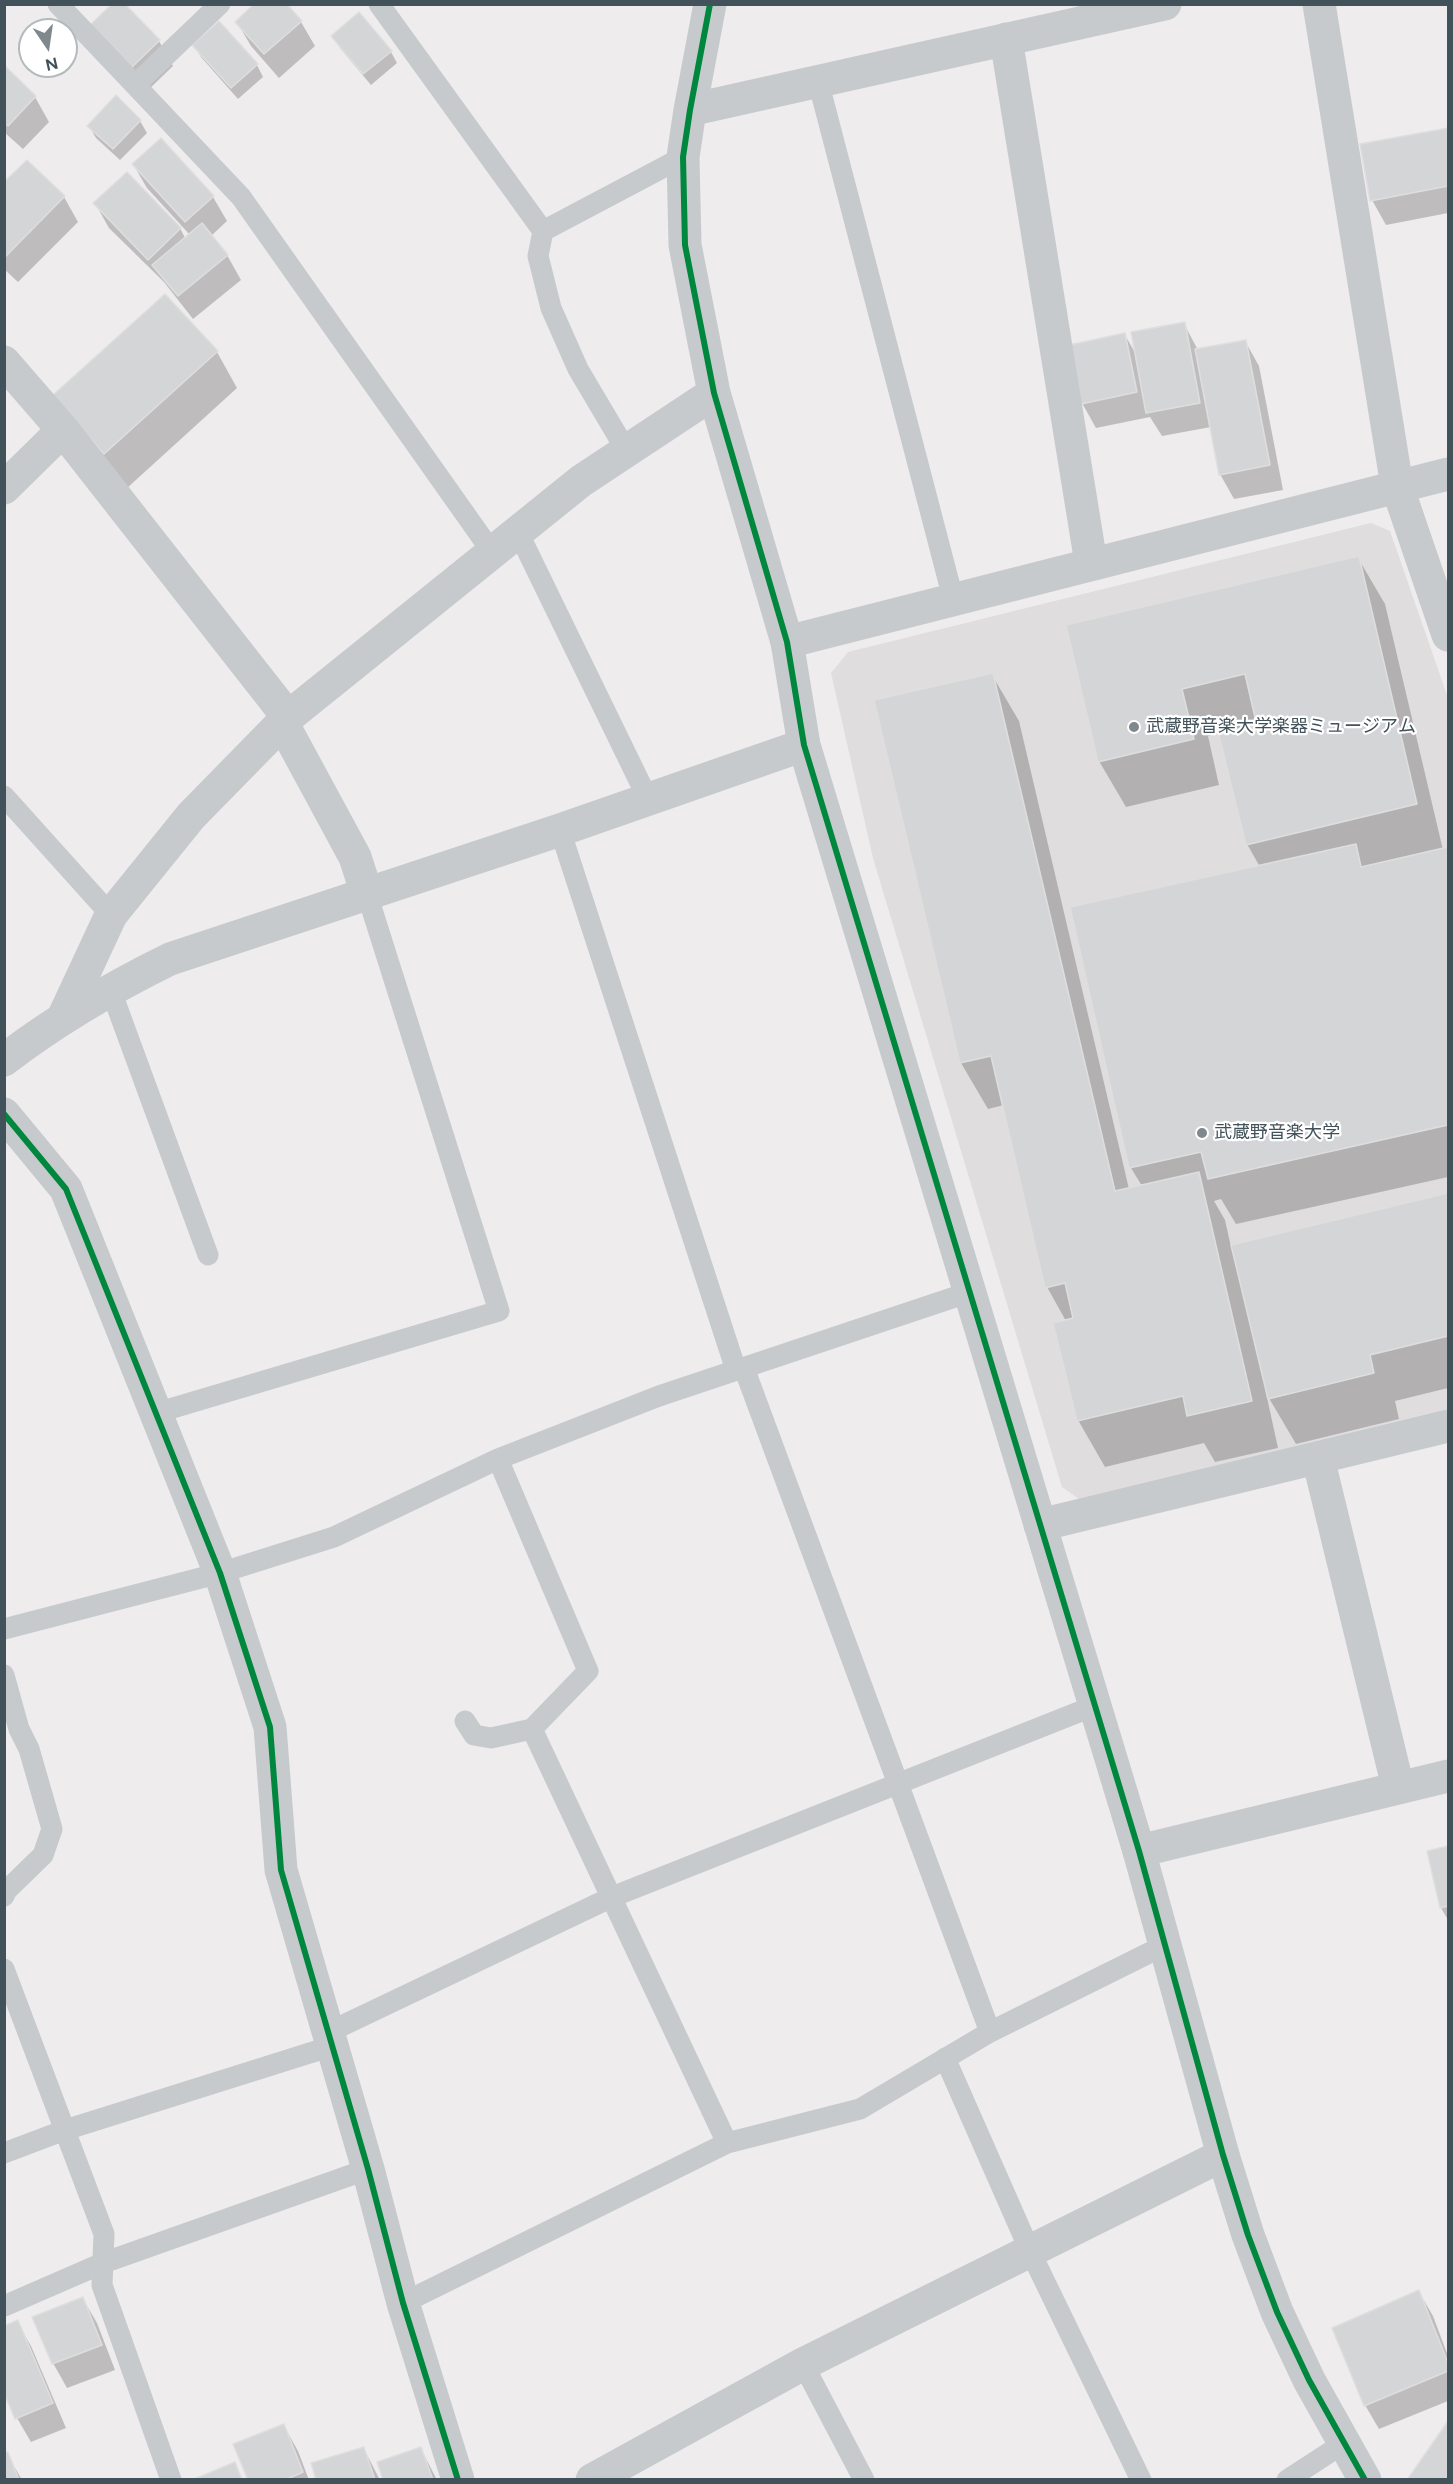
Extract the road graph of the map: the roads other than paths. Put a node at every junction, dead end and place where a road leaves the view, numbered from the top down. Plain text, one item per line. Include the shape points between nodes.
1 (58, 4) edge
2 (220, 4) edge
3 (379, 4) edge
4 (1165, 4) edge
5 (1319, 4) edge
6 (704, 10) edge
7 (1006, 39) junction
8 (818, 81) junction
9 (135, 86) junction
10 (690, 110) junction
11 (683, 157) junction
12 (543, 231) junction
13 (4, 362) edge
14 (714, 393) junction
15 (63, 430) junction
16 (626, 450) junction
17 (1449, 474) edge
18 (1397, 486) junction
19 (4, 488) edge
20 (505, 542) junction
21 (1091, 563) junction
22 (953, 598) junction
23 (1449, 635) edge
24 (787, 642) junction
25 (285, 720) junction
26 (804, 745) junction
27 (4, 796) edge
28 (648, 799) junction
29 (560, 830) junction
30 (368, 894) junction
31 (111, 915) junction
32 (110, 988) junction
33 (63, 1018) junction
34 (4, 1060) edge
35 (4, 1114) edge
36 (208, 1255) dead end
37 (970, 1292) junction
38 (740, 1369) junction
39 (156, 1413) junction
40 (1449, 1426) edge
41 (498, 1458) junction
42 (1318, 1458) junction
43 (1041, 1525) junction
44 (219, 1573) junction
45 (4, 1629) edge
46 (4, 1675) edge
47 (1094, 1706) junction
48 (465, 1721) dead end
49 (532, 1729) junction
50 (1449, 1776) edge
51 (898, 1783) junction
52 (1398, 1787) junction
53 (1140, 1851) junction
54 (4, 1896) edge
55 (612, 1897) junction
56 (1165, 1945) junction
57 (4, 1969) edge
58 (990, 2032) junction
59 (330, 2039) junction
60 (945, 2058) junction
61 (65, 2130) junction
62 (727, 2143) junction
63 (4, 2153) edge
64 (1223, 2155) junction
65 (368, 2169) junction
66 (1030, 2251) junction
67 (103, 2263) junction
68 (403, 2303) junction
69 (4, 2306) edge
70 (803, 2364) junction
71 (1344, 2443) junction
72 (171, 2480) edge
73 (458, 2480) edge
74 (592, 2480) edge
75 (864, 2480) edge
76 (1141, 2480) edge
77 (1287, 2480) edge
78 (1365, 2480) edge

1 - 9 lane
2 - 9 lane
3 - 12 lane
4 - 7 street
5 - 18 street
6 - 10 street
7 - 8 street
7 - 21 street
8 - 10 street
8 - 22 lane
9 - 20 lane via 241,197
10 - 11 street
11 - 12 lane
11 - 14 street via 685,245
12 - 16 lane via 538,256 551,308 578,369
13 - 15 street
14 - 16 street
14 - 24 street
15 - 19 street
15 - 25 street
16 - 20 street
17 - 18 street
18 - 21 street
18 - 23 street
20 - 25 street
20 - 28 lane
21 - 22 street
22 - 24 street
24 - 26 street
25 - 30 street via 355,857
25 - 31 street via 190,816
26 - 28 street
26 - 37 street
27 - 31 lane
28 - 29 street
29 - 30 street
29 - 38 lane
30 - 32 street via 170,959
30 - 39 lane via 499,1311
31 - 33 street
32 - 33 street
32 - 36 lane
33 - 34 street
35 - 39 street via 66,1189
37 - 38 lane
37 - 43 street
38 - 41 lane
38 - 51 lane
39 - 44 street
40 - 42 street
41 - 44 lane via 334,1537
41 - 49 lane via 588,1671
42 - 43 street
42 - 52 street
43 - 47 street
44 - 45 lane
44 - 59 street via 270,1727 281,1870
46 - 54 lane via 52,1830 43,1855
47 - 51 lane
47 - 53 street
48 - 49 lane via 474,1735 491,1738
49 - 55 lane
50 - 52 street
51 - 55 lane
51 - 58 lane
52 - 53 street
53 - 56 street
55 - 59 lane
55 - 62 lane
56 - 58 lane
56 - 64 street
57 - 61 lane
58 - 60 lane
59 - 61 lane
59 - 65 street
60 - 62 lane via 860,2109
60 - 66 lane
61 - 63 lane
61 - 67 lane via 104,2234
62 - 68 lane
64 - 66 street
64 - 71 street via 1277,2312
65 - 67 lane
65 - 68 street
66 - 70 street
66 - 76 lane
67 - 69 lane
67 - 72 lane via 102,2285
68 - 73 street
70 - 74 street
70 - 75 lane
71 - 77 lane
71 - 78 street

